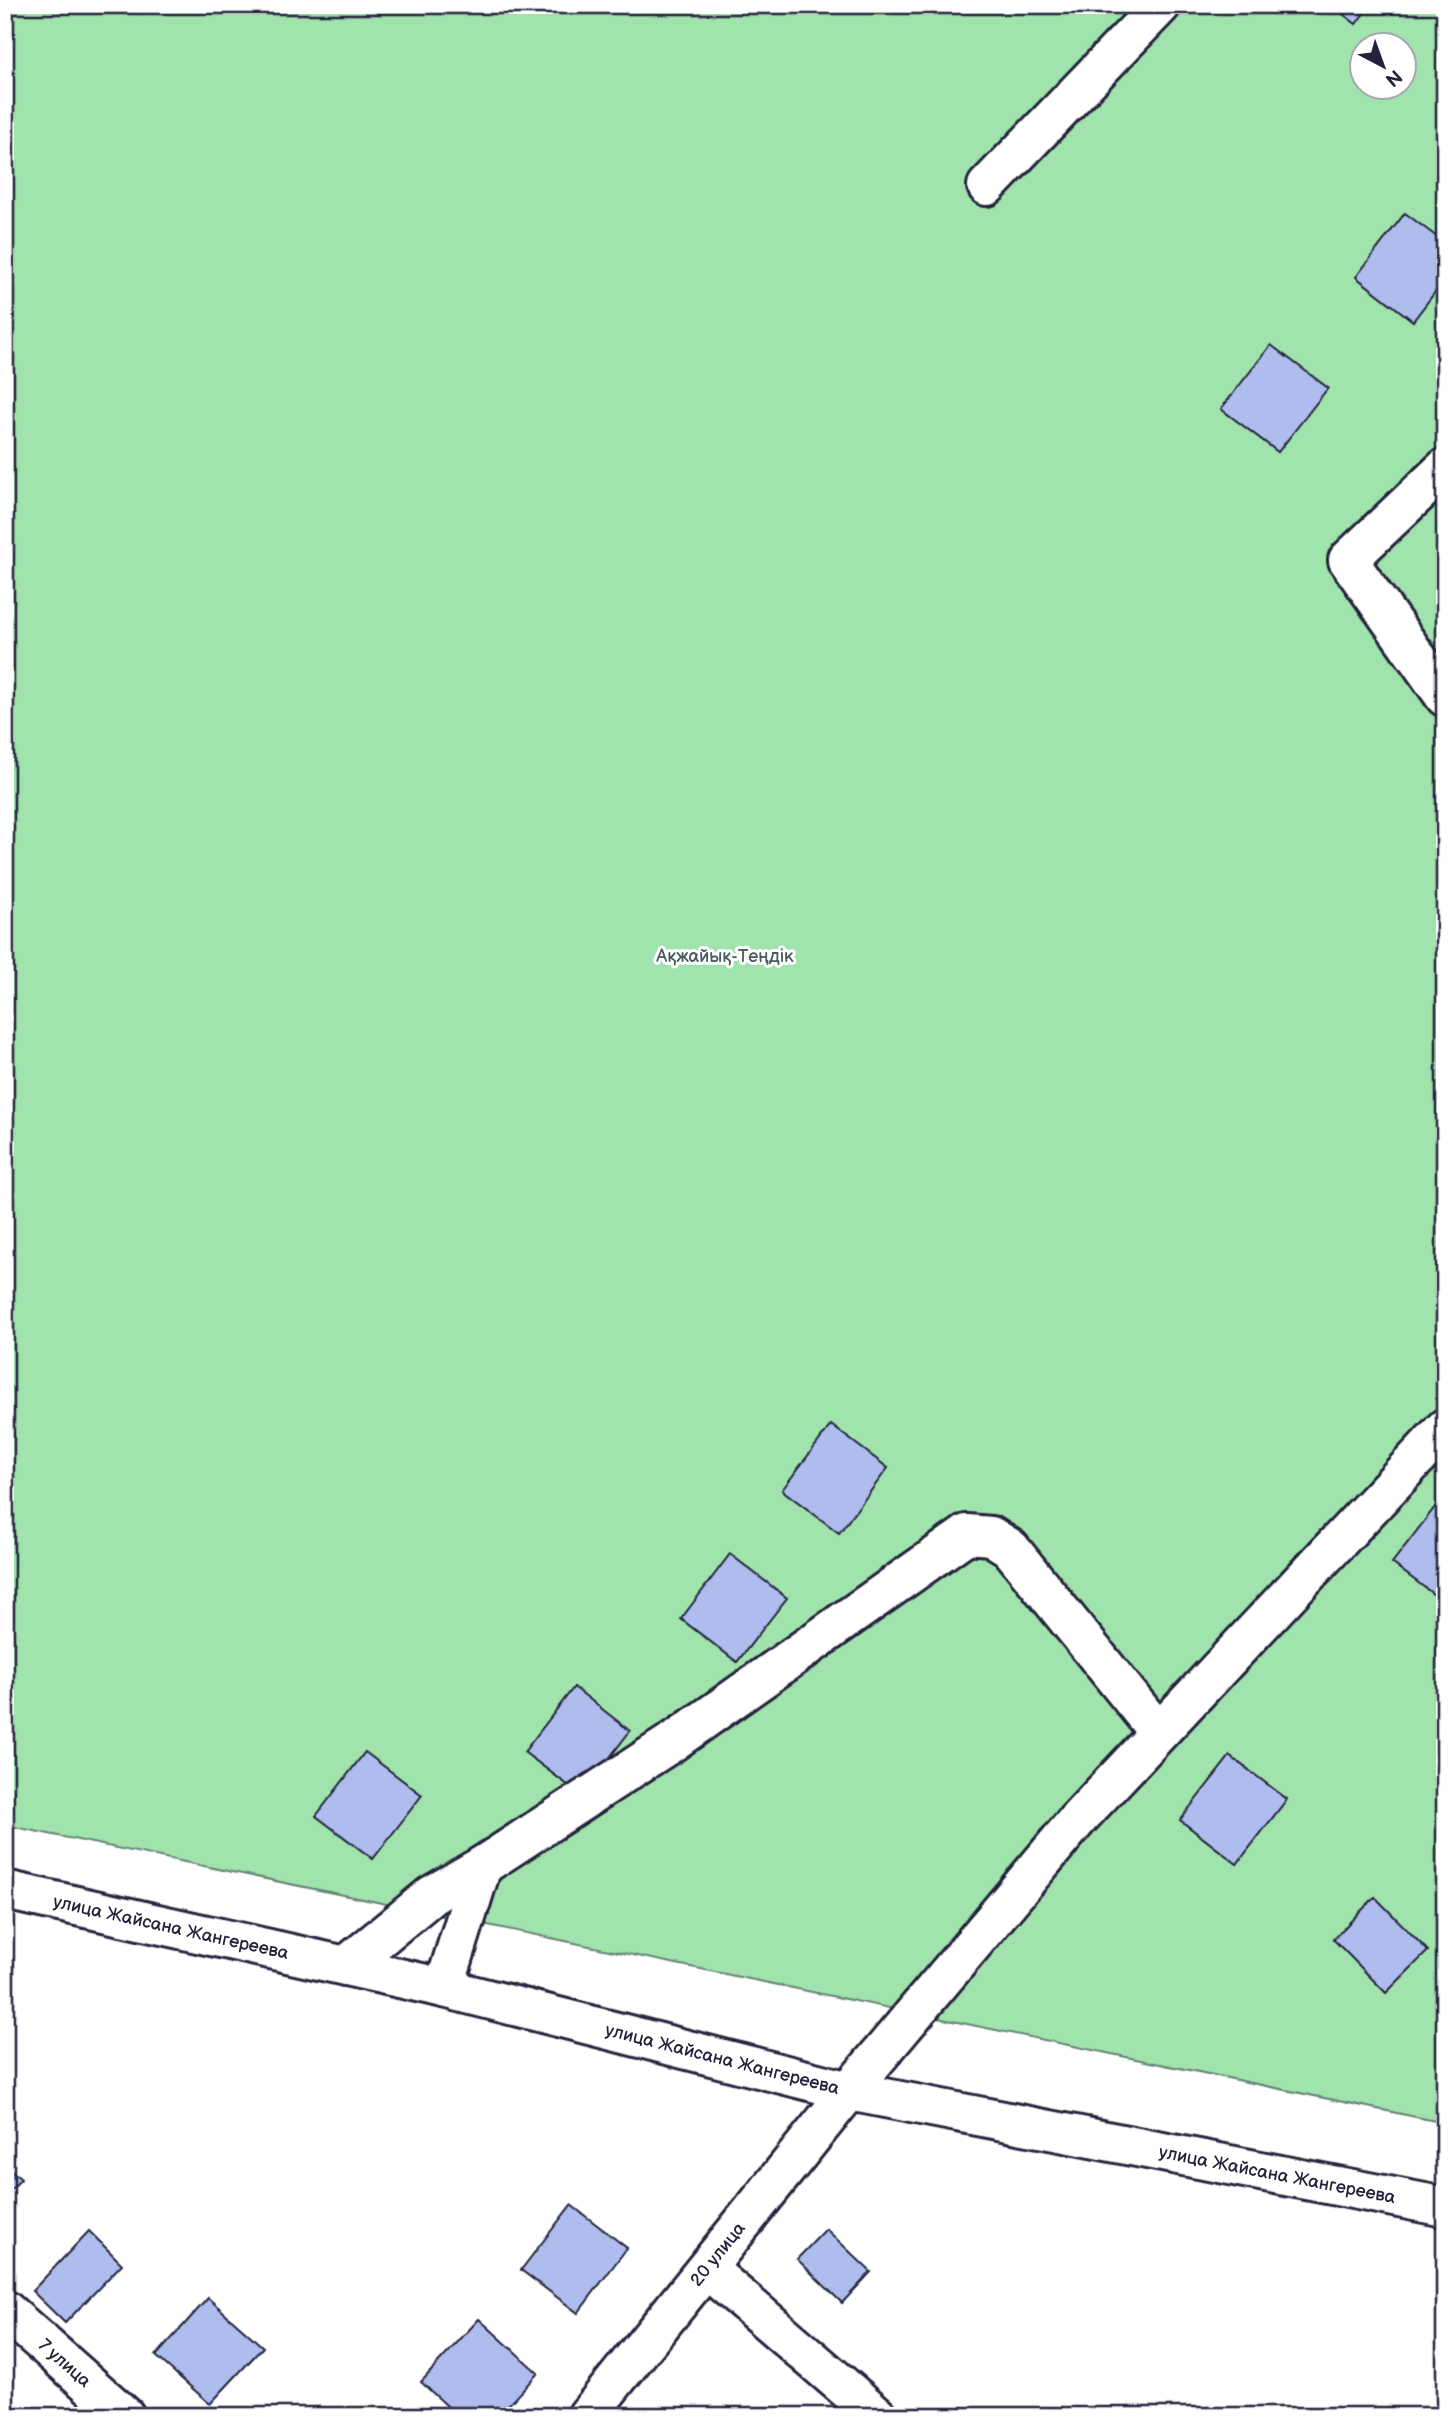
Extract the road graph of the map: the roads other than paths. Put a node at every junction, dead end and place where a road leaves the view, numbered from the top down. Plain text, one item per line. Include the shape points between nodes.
1 (1161, 5) edge
2 (988, 186) dead end
3 (1445, 468) edge
4 (1445, 696) edge
5 (1445, 1429) edge
6 (1158, 1732) junction
7 (482, 1866) junction
8 (5, 1890) edge
9 (346, 1966) junction
10 (444, 1988) junction
11 (849, 2091) junction
12 (1438, 2197) edge
13 (707, 2269) junction
14 (5, 2310) edge
15 (125, 2416) edge
16 (587, 2416) edge
17 (878, 2416) edge

1 - 2 street
3 - 4 street via 1348,560
5 - 6 street, 20 улица
6 - 7 street via 1010,1548 991,1536 967,1534 674,1741
6 - 11 street, 20 улица via 1078,1819
7 - 9 street via 432,1895
7 - 10 street
8 - 9 street, улица Жайсана Жангереева
9 - 10 street, улица Жайсана Жангереева
10 - 11 street, улица Жайсана Жангереева
11 - 12 street, улица Жайсана Жангереева
11 - 13 street, 20 улица
13 - 16 street, 20 улица
13 - 17 street
14 - 15 street, 7 улица

